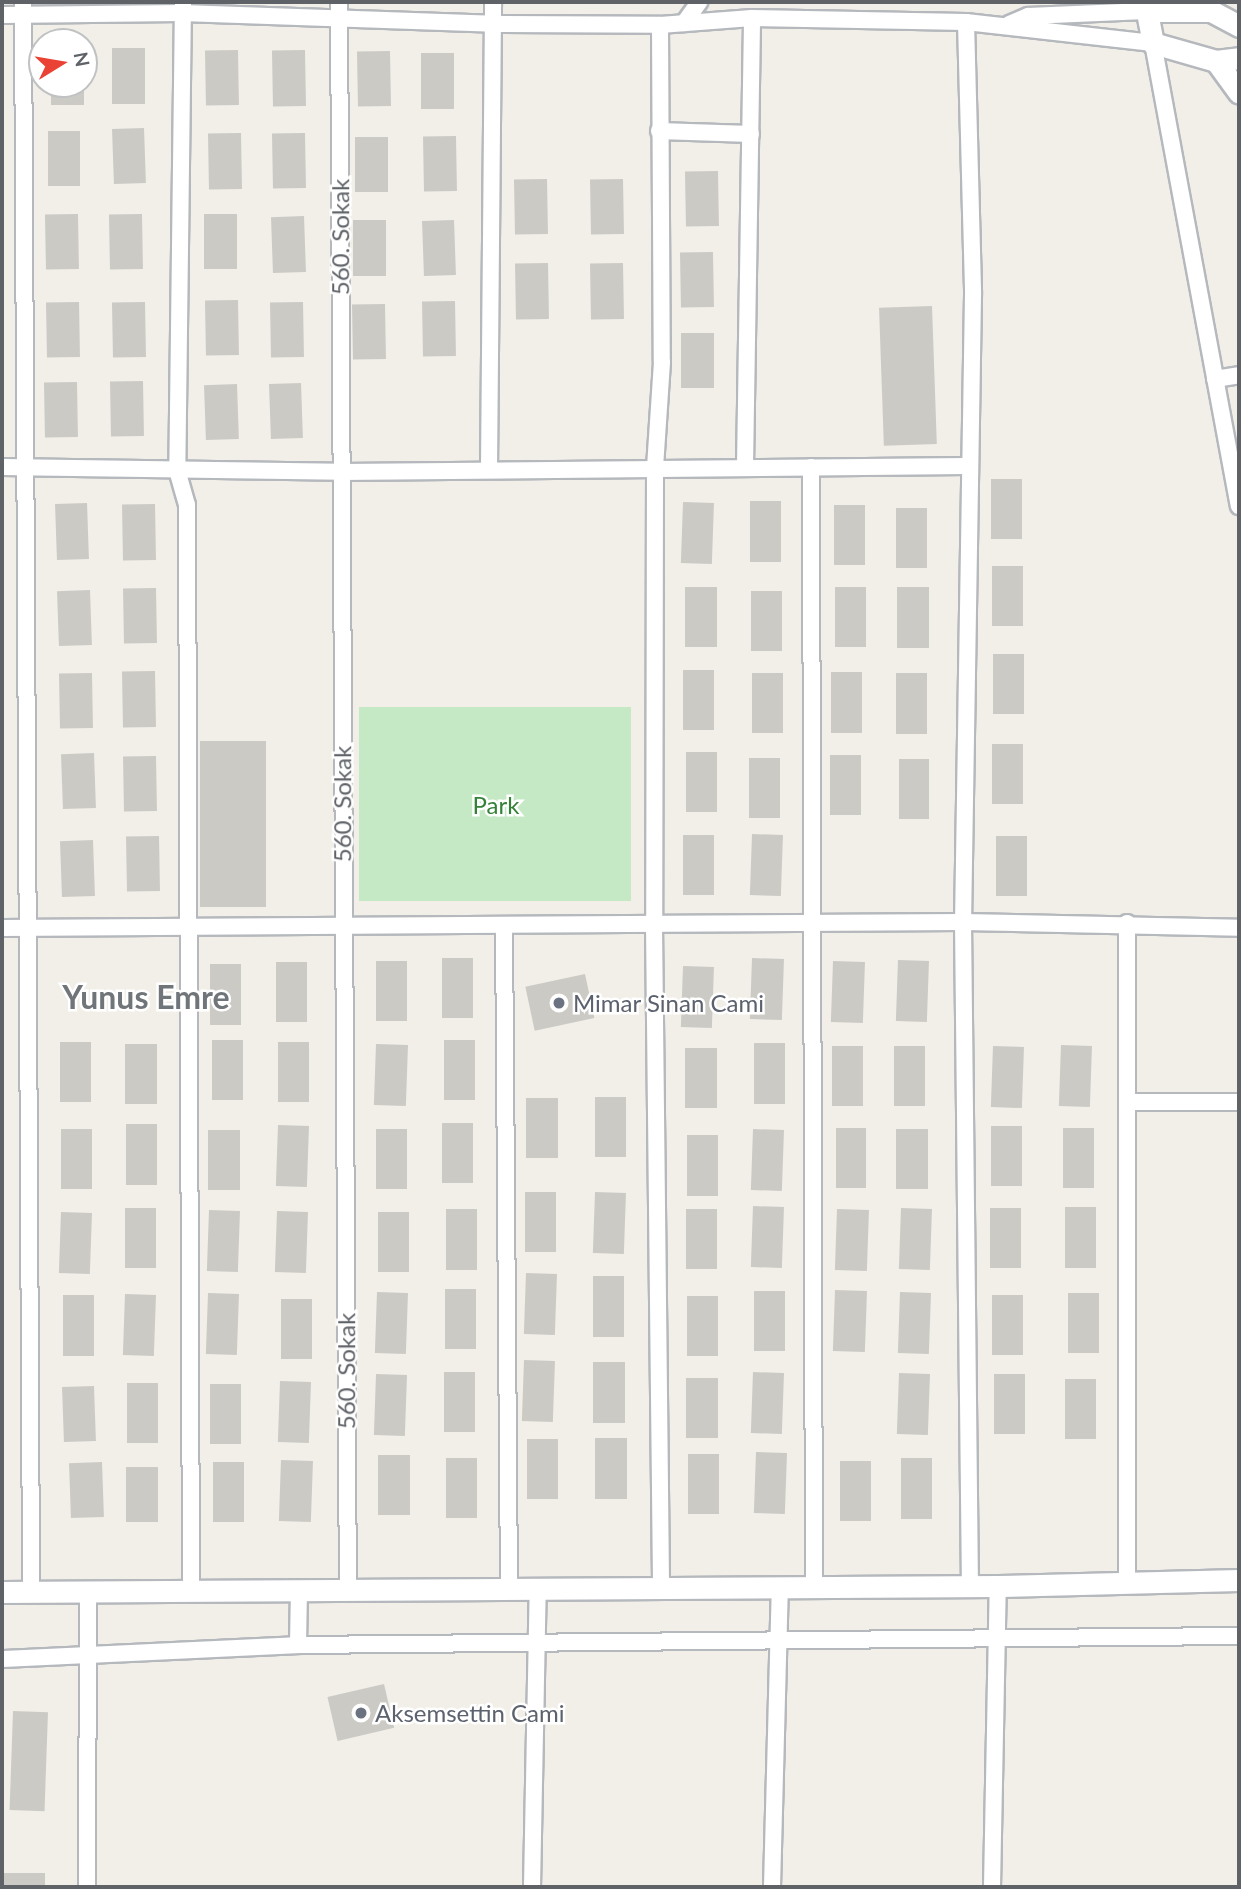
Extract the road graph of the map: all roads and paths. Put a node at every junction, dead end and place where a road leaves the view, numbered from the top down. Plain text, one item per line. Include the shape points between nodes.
1 (339, 2) edge
2 (493, 2) edge
3 (699, 2) edge
4 (1146, 6) edge
5 (1206, 6) edge
6 (182, 7) edge
7 (23, 8) edge
8 (2, 15) edge
9 (752, 18) junction
10 (339, 19) junction
11 (966, 22) junction
12 (684, 23) junction
13 (493, 24) junction
14 (1009, 24) junction
15 (660, 25) junction
16 (1239, 26) edge
17 (1153, 43) junction
18 (1239, 58) edge
19 (1216, 61) junction
20 (1239, 93) edge
21 (659, 131) junction
22 (751, 134) junction
23 (1239, 375) edge
24 (1216, 379) junction
25 (967, 466) junction
26 (2, 467) edge
27 (745, 467) junction
28 (811, 467) junction
29 (28, 468) junction
30 (655, 468) junction
31 (489, 469) junction
32 (177, 470) junction
33 (340, 472) junction
34 (1239, 506) edge
35 (963, 922) junction
36 (814, 923) junction
37 (1126, 923) junction
38 (504, 925) junction
39 (654, 925) junction
40 (343, 926) junction
41 (29, 927) junction
42 (189, 927) junction
43 (2, 928) edge
44 (1239, 928) edge
45 (1126, 1102) junction
46 (1239, 1102) edge
47 (1239, 1580) edge
48 (1127, 1582) junction
49 (970, 1585) junction
50 (814, 1586) junction
51 (998, 1586) junction
52 (662, 1587) junction
53 (779, 1587) junction
54 (509, 1588) junction
55 (538, 1588) junction
56 (88, 1590) junction
57 (191, 1590) junction
58 (299, 1590) junction
59 (348, 1590) junction
60 (2, 1592) edge
61 (31, 1592) junction
62 (997, 1636) junction
63 (1239, 1636) edge
64 (537, 1641) junction
65 (778, 1641) junction
66 (298, 1645) junction
67 (88, 1658) junction
68 (2, 1659) edge
69 (87, 1887) edge
70 (532, 1887) edge
71 (772, 1887) edge
72 (992, 1887) edge

1 - 10 street, 560. Sokak
2 - 13 street
3 - 12 street
4 - 5 street
4 - 14 street via 1028,16
4 - 17 street
5 - 16 street
6 - 7 street
6 - 10 street
6 - 32 street
7 - 8 street
7 - 29 street
9 - 11 street
9 - 12 street
9 - 22 street
10 - 13 street
10 - 33 street, 560. Sokak
11 - 14 street
11 - 25 street via 973,296
12 - 15 street
13 - 15 street
13 - 31 street
14 - 17 street via 1029,32
15 - 21 street
17 - 19 street
17 - 24 street
18 - 19 street
19 - 20 street
21 - 22 street
21 - 30 street via 662,362
22 - 27 street
23 - 24 street
24 - 34 street
25 - 28 street
25 - 35 street
26 - 29 street
27 - 28 street
27 - 30 street
28 - 36 street
29 - 32 street
29 - 41 street
30 - 31 street
30 - 39 street
31 - 33 street
32 - 33 street
32 - 42 street via 187,505
33 - 40 street, 560. Sokak
35 - 36 street
35 - 37 street
35 - 49 street
36 - 39 street
36 - 50 street
37 - 44 street
37 - 45 street
38 - 39 street
38 - 40 street
38 - 54 street
39 - 52 street
40 - 42 street
40 - 59 street, 560. Sokak
41 - 42 street
41 - 43 street
41 - 61 street
42 - 57 street
45 - 46 street
45 - 48 street
47 - 48 street
48 - 51 street
49 - 50 street
49 - 51 street
50 - 53 street
51 - 62 street
52 - 53 street
52 - 55 street
53 - 65 street
54 - 55 street
54 - 59 street
55 - 64 street
56 - 57 street
56 - 61 street
56 - 67 street
57 - 58 street
58 - 59 street
58 - 66 street
60 - 61 street
62 - 63 street
62 - 65 street
62 - 72 street
64 - 65 street
64 - 66 street
64 - 70 street
65 - 71 street
66 - 67 street
67 - 68 street
67 - 69 street

